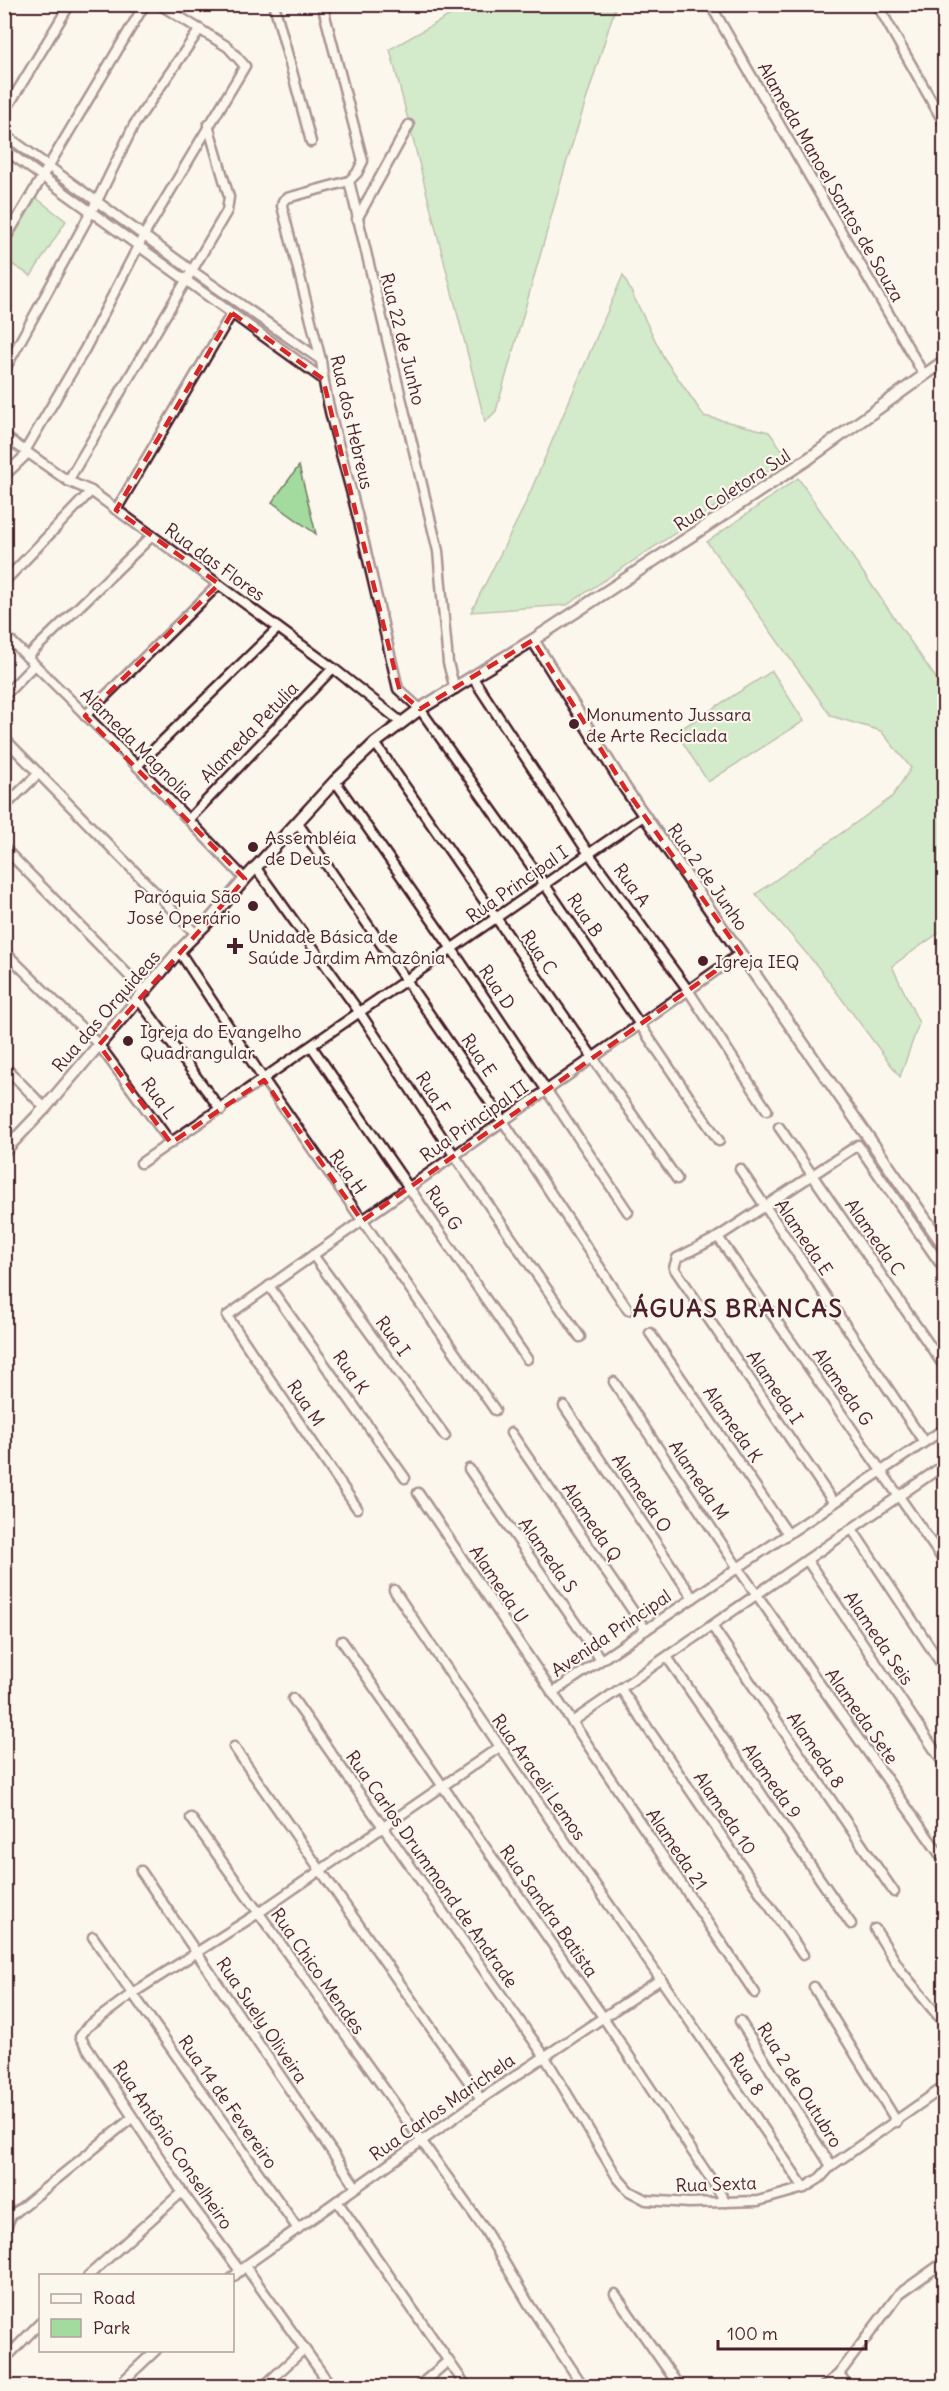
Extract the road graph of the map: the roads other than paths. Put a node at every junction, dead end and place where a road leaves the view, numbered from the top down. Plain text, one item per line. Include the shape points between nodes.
1 (70, 4) edge
2 (145, 4) edge
3 (159, 4) edge
4 (274, 4) edge
5 (322, 4) edge
6 (710, 4) edge
7 (877, 4) edge
8 (200, 28) junction
9 (4, 113) edge
10 (945, 123) edge
11 (208, 125) junction
12 (409, 126) dead end
13 (4, 134) edge
14 (311, 142) dead end
15 (4, 149) edge
16 (48, 166) junction
17 (42, 177) junction
18 (349, 181) junction
19 (97, 201) junction
20 (90, 212) junction
21 (357, 219) junction
22 (144, 235) junction
23 (4, 241) edge
24 (139, 247) junction
25 (191, 270) junction
26 (186, 281) junction
27 (232, 313) junction
28 (321, 360) junction
29 (945, 361) edge
30 (4, 371) edge
31 (924, 375) junction
32 (323, 379) junction
33 (4, 436) edge
34 (27, 452) junction
35 (4, 476) edge
36 (68, 481) junction
37 (92, 491) junction
38 (116, 510) junction
39 (152, 536) junction
40 (4, 582) edge
41 (218, 585) junction
42 (278, 628) junction
43 (4, 634) edge
44 (534, 640) junction
45 (27, 657) junction
46 (34, 664) junction
47 (333, 668) junction
48 (473, 678) junction
49 (455, 689) junction
50 (4, 696) edge
51 (420, 709) junction
52 (85, 716) junction
53 (401, 722) junction
54 (4, 738) edge
55 (375, 743) junction
56 (138, 766) junction
57 (39, 773) junction
58 (335, 781) junction
59 (4, 807) edge
60 (645, 815) junction
61 (189, 819) junction
62 (297, 822) junction
63 (4, 848) edge
64 (589, 854) junction
65 (256, 868) junction
66 (245, 879) junction
67 (545, 885) junction
68 (496, 919) junction
69 (196, 934) junction
70 (452, 949) junction
71 (4, 951) edge
72 (180, 951) junction
73 (741, 953) junction
74 (408, 980) junction
75 (688, 990) junction
76 (142, 996) junction
77 (360, 1013) junction
78 (640, 1024) junction
79 (99, 1045) junction
80 (312, 1047) junction
81 (592, 1058) junction
82 (4, 1066) edge
83 (264, 1080) junction
84 (546, 1091) junction
85 (45, 1108) junction
86 (221, 1110) junction
87 (767, 1110) dead end
88 (503, 1121) junction
89 (778, 1127) dead end
90 (719, 1141) dead end
91 (171, 1143) junction
92 (4, 1151) edge
93 (454, 1155) junction
94 (141, 1163) dead end
95 (740, 1169) dead end
96 (812, 1175) junction
97 (677, 1179) dead end
98 (410, 1187) junction
99 (764, 1207) junction
100 (628, 1212) dead end
101 (362, 1221) junction
102 (718, 1237) junction
103 (945, 1246) edge
104 (313, 1255) junction
105 (945, 1269) edge
106 (269, 1286) junction
107 (628, 1310) dead end
108 (227, 1316) joint
109 (650, 1334) dead end
110 (580, 1337) dead end
111 (527, 1359) dead end
112 (945, 1366) edge
113 (614, 1382) dead end
114 (564, 1406) dead end
115 (495, 1410) dead end
116 (945, 1429) edge
117 (511, 1433) dead end
118 (445, 1436) dead end
119 (924, 1442) junction
120 (945, 1465) edge
121 (469, 1469) dead end
122 (882, 1471) junction
123 (405, 1478) dead end
124 (418, 1492) dead end
125 (900, 1496) junction
126 (834, 1503) junction
127 (357, 1508) dead end
128 (852, 1529) junction
129 (788, 1534) junction
130 (807, 1560) junction
131 (945, 1561) edge
132 (738, 1568) junction
133 (394, 1590) dead end
134 (756, 1595) junction
135 (693, 1598) junction
136 (712, 1626) junction
137 (646, 1630) junction
138 (342, 1641) dead end
139 (667, 1657) junction
140 (601, 1660) junction
141 (945, 1668) edge
142 (621, 1689) junction
143 (552, 1693) junction
144 (293, 1699) dead end
145 (572, 1722) junction
146 (234, 1747) dead end
147 (498, 1748) junction
148 (945, 1764) edge
149 (442, 1786) junction
150 (191, 1818) dead end
151 (382, 1827) junction
152 (941, 1856) dead end
153 (141, 1871) dead end
154 (319, 1871) junction
155 (894, 1892) dead end
156 (257, 1914) junction
157 (851, 1924) dead end
158 (875, 1929) dead end
159 (93, 1936) dead end
160 (197, 1954) junction
161 (802, 1955) dead end
162 (661, 1979) junction
163 (814, 1987) dead end
164 (755, 1993) dead end
165 (133, 1994) junction
166 (603, 2017) junction
167 (740, 2021) dead end
168 (945, 2023) edge
169 (545, 2057) junction
170 (945, 2087) edge
171 (481, 2099) junction
172 (132, 2118) junction
173 (897, 2122) junction
174 (420, 2142) junction
175 (831, 2166) junction
176 (356, 2187) junction
177 (804, 2188) junction
178 (182, 2192) junction
179 (337, 2201) junction
180 (726, 2202) junction
181 (298, 2229) junction
182 (4, 2232) edge
183 (945, 2262) edge
184 (243, 2269) junction
185 (90, 2274) edge
186 (234, 2276) edge
187 (615, 2295) dead end
188 (39, 2324) edge
189 (304, 2349) junction
190 (154, 2352) edge
191 (4, 2360) edge
192 (448, 2361) junction
193 (839, 2374) junction
194 (118, 2386) edge
195 (264, 2386) edge
196 (331, 2386) edge
197 (419, 2386) edge
198 (466, 2386) edge
199 (583, 2386) edge
200 (679, 2386) edge
201 (824, 2386) edge
202 (848, 2386) edge

1 - 9 street
2 - 16 street
3 - 8 street
4 - 14 street
5 - 18 street via 363,161
6 - 31 street, Alameda Manoel Santos de Souza
7 - 10 street
8 - 11 street via 228,47 245,66
8 - 19 street via 134,125
11 - 22 street
11 - 25 street via 229,197 227,211
12 - 21 street
13 - 16 street
15 - 17 street
16 - 17 street
16 - 19 street
17 - 20 street
17 - 23 street
18 - 21 street, Rua 22 de Junho
18 - 28 street, Rua dos Hebreus via 287,198 282,207
19 - 20 street
19 - 22 street
20 - 24 street
20 - 30 street
21 - 49 street, Rua 22 de Junho via 438,552 448,663
22 - 24 street
22 - 25 street
24 - 26 street
24 - 34 street
25 - 26 street
25 - 28 street
26 - 27 street
26 - 36 street
27 - 32 street
27 - 38 street
28 - 32 street, Rua dos Hebreus
29 - 31 street, Rua Coletora Sul
31 - 44 street, Rua Coletora Sul via 808,459
32 - 51 street, Rua dos Hebreus via 398,689
33 - 34 street, Rua das Flores
34 - 35 street
34 - 36 street, Rua das Flores
36 - 37 street, Rua das Flores
37 - 38 street, Rua das Flores
37 - 40 street
38 - 39 street, Rua das Flores
39 - 41 street, Rua das Flores
39 - 45 street
41 - 42 street, Rua das Flores
41 - 52 street
42 - 47 street, Rua das Flores
42 - 56 street
43 - 45 street, Alameda Magnolia
44 - 48 street, Rua das Orquideas
44 - 60 street, Rua 2 de Junho
45 - 46 street, Alameda Magnolia
46 - 50 street
46 - 52 street, Alameda Magnolia
47 - 53 street, Rua das Flores
47 - 61 street, Alameda Petulia
48 - 49 street, Rua das Orquideas
48 - 64 street, Rua A
49 - 51 street, Rua das Orquideas
51 - 53 street, Rua das Orquideas
51 - 67 street, Rua B
52 - 56 street, Alameda Magnolia
53 - 55 street, Rua das Orquideas
54 - 57 street
55 - 58 street, Rua das Orquideas
55 - 68 street, Rua C
56 - 61 street, Alameda Magnolia
57 - 59 street
57 - 69 street
58 - 62 street, Rua das Orquideas
58 - 70 street, Rua D
60 - 64 street, Rua Principal I
60 - 73 street, Rua 2 de Junho
61 - 66 street, Alameda Magnolia
62 - 65 street, Rua das Orquideas
62 - 74 street, Rua E
63 - 76 street
64 - 67 street, Rua Principal I
64 - 75 street, Rua A
65 - 66 street, Rua das Orquideas
65 - 77 street, Rua F
66 - 69 street, Rua das Orquideas
67 - 68 street, Rua Principal I
67 - 78 street, Rua B
68 - 70 street, Rua Principal I
68 - 81 street, Rua C
69 - 72 street, Rua das Orquideas
70 - 74 street, Rua Principal I
70 - 84 street, Rua D
71 - 79 street, Rua L
72 - 76 street, Rua das Orquideas
72 - 83 street, Rua H
73 - 75 street, Rua Principal II
73 - 103 street, Rua 2 de Junho
74 - 77 street, Rua Principal I
74 - 88 street, Rua E
75 - 78 street, Rua Principal II
75 - 87 street, Rua A
76 - 79 street, Rua das Orquideas
76 - 86 street
77 - 80 street, Rua Principal I
77 - 93 street, Rua F
78 - 81 street, Rua Principal II
78 - 90 street, Rua B
79 - 85 street, Rua das Orquideas
79 - 91 street, Rua L
80 - 83 street, Rua Principal I
80 - 98 street, Rua G
81 - 84 street, Rua Principal II
81 - 97 street, Rua C
82 - 85 street
83 - 86 street, Rua Principal I
83 - 101 street, Rua H
84 - 88 street, Rua Principal II
84 - 100 street, Rua D
85 - 92 street, Rua das Orquideas
86 - 91 street, Rua Principal I
88 - 93 street, Rua Principal II
88 - 107 street, Rua E
89 - 96 street, Alameda C
91 - 94 street, Rua Principal I
93 - 98 street, Rua Principal II
93 - 110 street, Rua F
95 - 99 street, Alameda E
96 - 99 street
96 - 105 street via 858,1145
96 - 112 street, Alameda C
98 - 101 street, Rua Principal II
98 - 111 street, Rua G
99 - 102 street
99 - 119 street, Alameda E
101 - 104 street, Rua Principal II
101 - 115 street, Rua H
102 - 122 street, Alameda G
102 - 126 street, Alameda I via 677,1258 674,1268
104 - 106 street, Rua Principal II
104 - 118 street, Rua I
106 - 108 street, Rua Principal II
106 - 123 street, Rua K
108 - 127 street, Rua M
109 - 129 street, Alameda K
113 - 132 street, Alameda M
114 - 135 street, Alameda O
116 - 119 street, Avenida Principal
117 - 137 street, Alameda Q
119 - 122 street, Avenida Principal
120 - 125 street
121 - 140 street, Alameda S
122 - 125 street, Alameda G
122 - 126 street, Avenida Principal
124 - 143 street, Alameda U
125 - 128 street
125 - 131 street, Alameda G
126 - 129 street, Avenida Principal
128 - 130 street
128 - 141 street
129 - 132 street, Avenida Principal
130 - 134 street
130 - 148 street, Alameda Seis
132 - 134 street, Alameda M
132 - 135 street, Avenida Principal
133 - 147 street, Rua Araceli Lemos
134 - 136 street
134 - 152 street, Alameda Sete
135 - 137 street, Avenida Principal
136 - 139 street
136 - 155 street, Alameda 8
137 - 140 street, Avenida Principal
138 - 149 street, Rua Sandra Batista
139 - 142 street
139 - 157 street, Alameda 9
140 - 143 street, Avenida Principal
142 - 145 street
142 - 161 street, Alameda 10
143 - 145 street, Avenida Principal
144 - 151 street, Rua Carlos Drummond de Andrade
145 - 164 street, Alameda 21
146 - 154 street
147 - 149 street
147 - 162 street, Rua Araceli Lemos
149 - 151 street
149 - 166 street, Rua Sandra Batista
150 - 156 street, Rua Chico Mendes
151 - 154 street
151 - 169 street, Rua Carlos Drummond de Andrade
153 - 160 street, Rua Suely Oliveira
154 - 156 street
154 - 171 street
156 - 160 street
156 - 174 street, Rua Chico Mendes
158 - 168 street via 902,1972
159 - 165 street
160 - 165 street
160 - 176 street, Rua Suely Oliveira
162 - 166 street, Rua Carlos Marichela
162 - 177 street, Rua 8
163 - 173 street
165 - 172 street, Rua Antônio Conselheiro via 87,2027 80,2037
165 - 181 street, Rua 14 de Fevereiro
166 - 169 street, Rua Carlos Marichela
166 - 180 street, Rua Sandra Batista
167 - 175 street, Rua 2 de Outubro
169 - 171 street, Rua Carlos Marichela
169 - 180 street, Rua Sexta via 629,2191 646,2200
170 - 173 street, Rua Sexta
171 - 174 street, Rua Carlos Marichela
172 - 178 street, Rua Antônio Conselheiro
172 - 182 street via 11,2216
173 - 175 street, Rua Sexta
174 - 176 street, Rua Carlos Marichela
174 - 199 street via 485,2230
175 - 177 street, Rua Sexta
176 - 179 street, Rua Carlos Marichela
177 - 180 street, Rua Sexta via 758,2201
178 - 184 street, Rua Antônio Conselheiro
178 - 185 street
179 - 181 street, Rua Carlos Marichela
179 - 192 street
181 - 184 street, Rua Carlos Marichela
183 - 193 street via 899,2294
184 - 186 street, Rua Carlos Marichela
184 - 189 street, Rua Antônio Conselheiro
187 - 200 street
188 - 191 street
189 - 195 street
189 - 196 street, Rua Antônio Conselheiro
190 - 194 street
192 - 197 street
192 - 198 street
193 - 201 street
193 - 202 street

